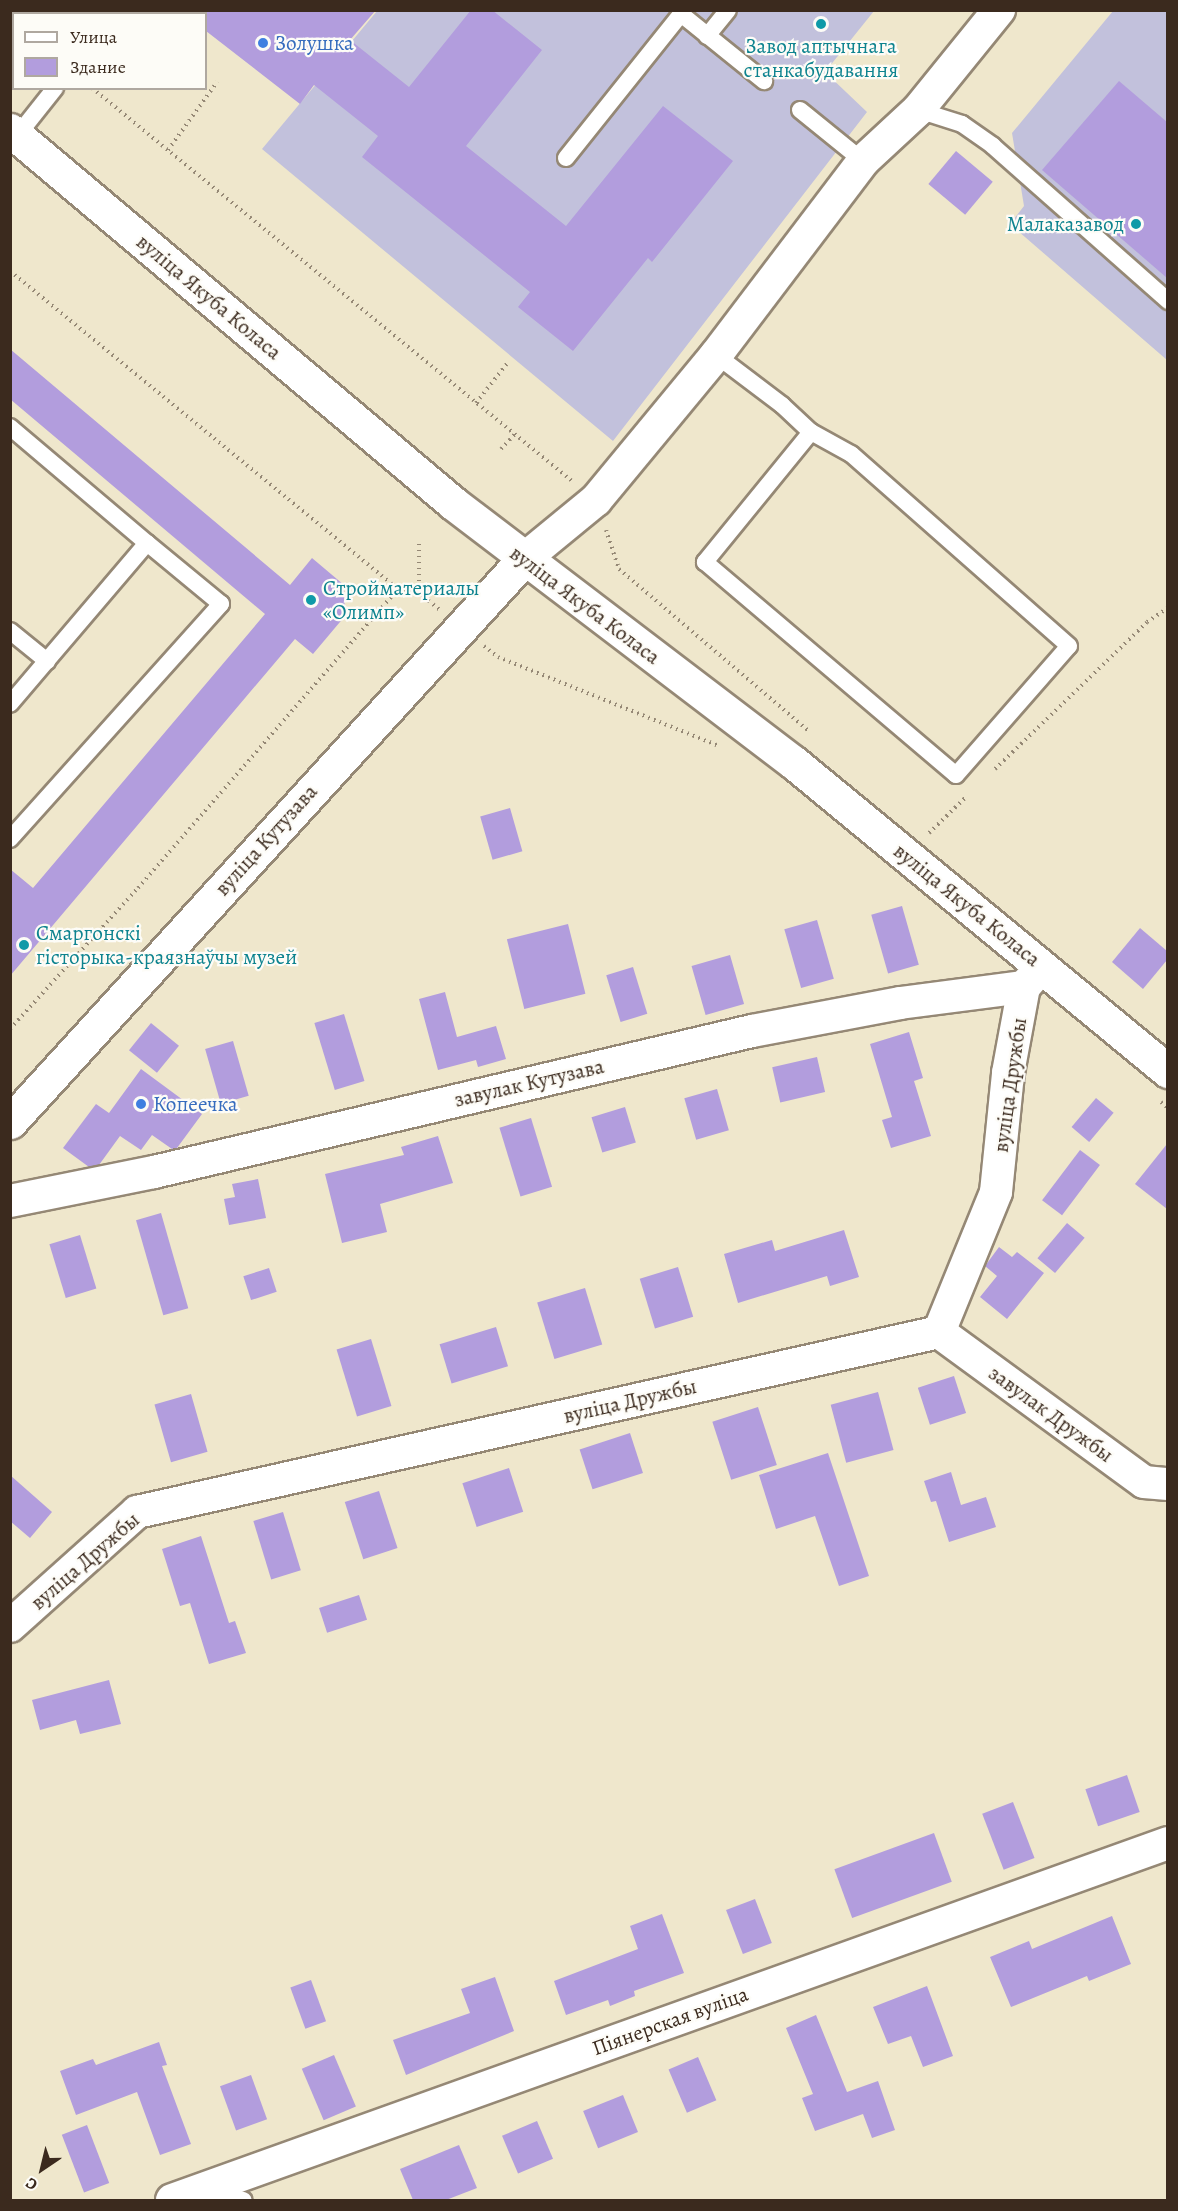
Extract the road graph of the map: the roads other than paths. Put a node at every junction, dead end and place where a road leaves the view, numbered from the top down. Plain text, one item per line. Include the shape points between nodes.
1 (728, 10) edge
2 (999, 10) edge
3 (679, 12) edge
4 (707, 36) junction
5 (764, 81) dead end
6 (53, 90) edge
7 (800, 110) dead end
8 (918, 110) junction
9 (14, 133) edge
10 (566, 158) dead end
11 (863, 161) junction
12 (1167, 301) edge
13 (716, 355) junction
14 (10, 427) edge
15 (811, 432) junction
16 (147, 543) junction
17 (524, 560) junction
18 (10, 631) edge
19 (47, 661) junction
20 (10, 704) edge
21 (10, 839) edge
22 (1033, 977) junction
23 (1163, 1086) edge
24 (10, 1122) edge
25 (10, 1202) edge
26 (939, 1332) junction
27 (1167, 1484) edge
28 (10, 1626) edge
29 (1167, 1842) edge
30 (204, 2188) junction
31 (172, 2200) edge
32 (244, 2200) edge

1 - 4 lane
2 - 8 street
3 - 4 lane
3 - 10 lane
4 - 5 lane
6 - 9 lane
7 - 11 lane
8 - 11 street
8 - 12 lane via 962,124 993,146
9 - 17 main road, вуліца Якуба Коласа
11 - 13 street
13 - 15 lane
13 - 17 street via 596,500
14 - 16 lane
15 - 15 lane via 705,562 956,775 1069,646 851,454
16 - 19 lane
16 - 21 lane via 221,604
17 - 22 main road, вуліца Якуба Коласа via 793,762
17 - 24 main road, вуліца Кутузава
18 - 19 lane
19 - 20 lane
22 - 23 main road, вуліца Якуба Коласа
22 - 25 street, завулак Кутузава via 752,1031 154,1172
22 - 26 street, вуліца Дружбы via 1008,1073 996,1192
26 - 27 street, завулак Дружбы via 1144,1482
26 - 28 street, вуліца Дружбы via 137,1512
29 - 30 street, Піянерская вуліца
30 - 31 street, Піянерская вуліца
30 - 32 lane

